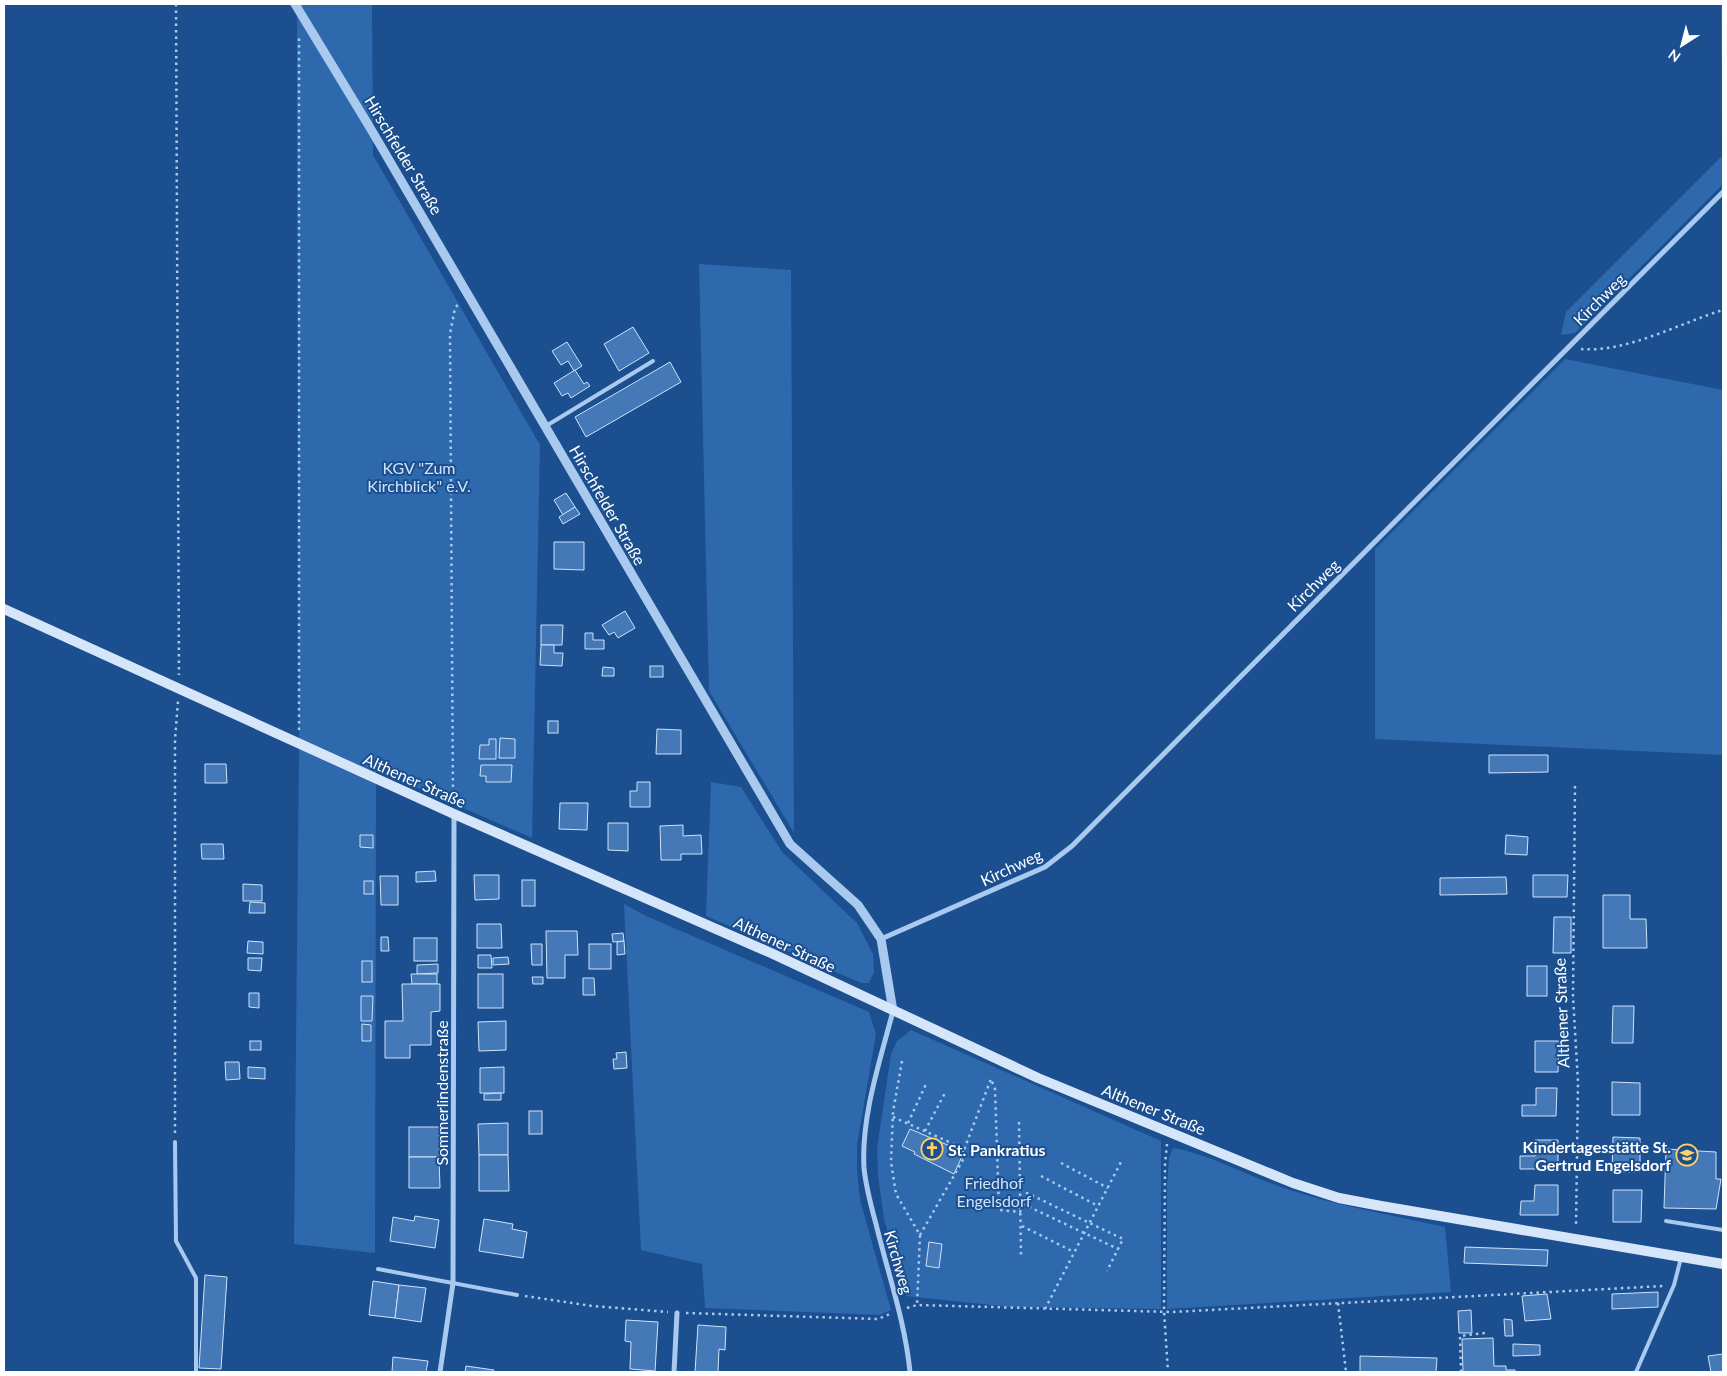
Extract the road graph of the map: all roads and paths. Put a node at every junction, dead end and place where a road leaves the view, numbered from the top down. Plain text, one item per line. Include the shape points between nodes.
1 (176, 4) edge
2 (297, 7) edge
3 (1723, 192) edge
4 (468, 293) junction
5 (1723, 310) edge
6 (1569, 347) junction
7 (653, 361) dead end
8 (545, 426) junction
9 (4, 609) edge
10 (179, 690) junction
11 (299, 744) junction
12 (1575, 786) dead end
13 (454, 814) junction
14 (881, 939) junction
15 (893, 1011) junction
16 (902, 1061) dead end
17 (927, 1082) dead end
18 (946, 1091) dead end
19 (892, 1116) junction
20 (1018, 1122) dead end
21 (908, 1123) junction
22 (926, 1131) junction
23 (1169, 1132) junction
24 (175, 1142) joint
25 (964, 1149) junction
26 (1121, 1162) dead end
27 (1060, 1163) dead end
28 (1041, 1176) dead end
29 (1108, 1188) junction
30 (1020, 1192) junction
31 (1027, 1194) junction
32 (1023, 1204) junction
33 (1098, 1206) junction
34 (1020, 1212) junction
35 (1666, 1221) dead end
36 (1090, 1223) junction
37 (1022, 1225) junction
38 (1723, 1230) edge
39 (1084, 1233) junction
40 (920, 1235) junction
41 (1576, 1238) junction
42 (1118, 1249) junction
43 (1074, 1252) junction
44 (1021, 1256) dead end
45 (1681, 1258) junction
46 (1723, 1264) edge
47 (378, 1268) dead end
48 (1107, 1271) dead end
49 (453, 1283) junction
50 (1674, 1285) junction
51 (517, 1294) joint
52 (1338, 1303) junction
53 (917, 1305) junction
54 (900, 1310) junction
55 (1045, 1310) junction
56 (1164, 1312) junction
57 (677, 1313) junction
58 (1485, 1333) dead end
59 (196, 1372) edge
60 (440, 1372) edge
61 (674, 1372) edge
62 (910, 1372) edge
63 (1168, 1372) edge
64 (1346, 1372) edge
65 (1461, 1372) edge
66 (1636, 1372) edge

1 - 10 path
2 - 4 street, Hirschfelder Straße
2 - 11 path
3 - 6 street, Kirchweg
4 - 8 street, Hirschfelder Straße
4 - 13 path via 455,308 450,334
5 - 6 path via 1631,342 1599,348
6 - 14 street, Kirchweg via 1072,846 1045,867
7 - 8 lane
8 - 14 street, Hirschfelder Straße via 790,844 858,905
9 - 10 main road, Althener Straße
10 - 11 main road, Althener Straße
10 - 24 path via 175,739
11 - 13 main road, Althener Straße
12 - 41 path, Althener Straße
13 - 15 main road, Althener Straße via 772,953
13 - 49 street, Sommerlindenstraße
14 - 15 street, Hirschfelder Straße
15 - 23 main road, Althener Straße via 1038,1078
15 - 54 street, Kirchweg via 876,1073 864,1169 878,1234
16 - 19 path
17 - 21 path
18 - 22 path
19 - 21 path
19 - 40 path via 891,1162 896,1194
20 - 30 path
21 - 22 path
22 - 25 path
23 - 41 main road, Althener Straße via 1293,1183 1339,1198
23 - 56 path via 1164,1164
24 - 59 lane via 176,1241 196,1278
25 - 34 path via 991,1079 995,1089 999,1210
25 - 40 path via 964,1158
26 - 29 path
27 - 29 path
28 - 33 path
29 - 33 path
30 - 31 path
30 - 34 path
31 - 32 path
31 - 36 path
32 - 34 path
32 - 39 path
33 - 36 path
34 - 37 path
35 - 38 lane
36 - 39 path
36 - 42 path via 1123,1239
37 - 43 path
37 - 44 path
39 - 42 path
39 - 43 path
40 - 53 path
41 - 45 main road, Althener Straße
42 - 48 path
43 - 55 path
45 - 46 main road, Althener Straße
45 - 50 lane
47 - 49 lane
49 - 51 lane
49 - 60 street, Sommerlindenstraße
50 - 52 path
50 - 66 lane
51 - 57 path via 592,1306
52 - 56 path
52 - 64 path
53 - 54 path
53 - 55 path
54 - 57 path via 878,1319
54 - 62 street, Kirchweg
55 - 56 path
56 - 63 path
57 - 61 street
58 - 65 path via 1460,1336

